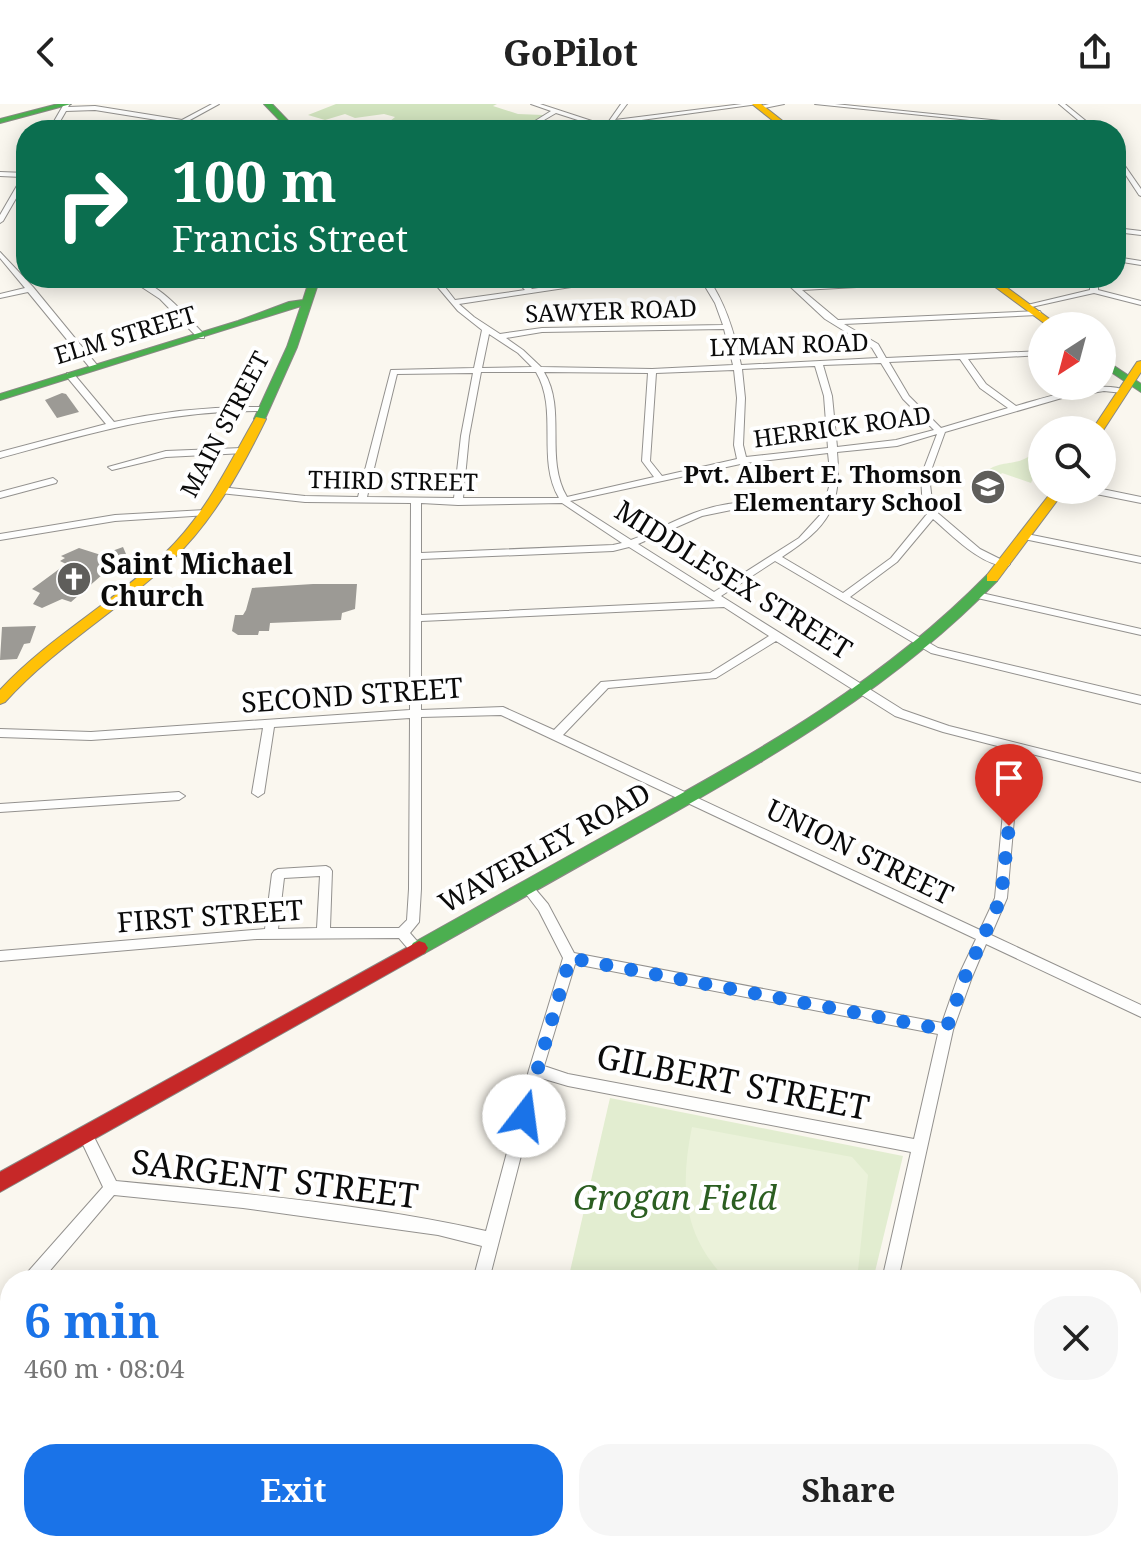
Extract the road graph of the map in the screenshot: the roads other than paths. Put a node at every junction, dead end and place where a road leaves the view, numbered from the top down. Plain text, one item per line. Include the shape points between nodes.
1 (216, 104) edge
2 (268, 104) edge
3 (534, 104) edge
4 (781, 104) edge
5 (818, 104) edge
6 (1062, 104) edge
7 (757, 105) edge
8 (66, 106) edge
9 (555, 111) junction
10 (170, 120) edge
11 (187, 120) edge
12 (283, 120) edge
13 (540, 120) edge
14 (585, 120) edge
15 (621, 120) edge
16 (777, 120) edge
17 (980, 120) edge
18 (1082, 120) edge
19 (0, 121) edge
20 (1126, 171) edge
21 (16, 193) edge
22 (1141, 194) edge
23 (0, 221) edge
24 (0, 254) edge
25 (12, 267) junction
26 (0, 270) edge
27 (16, 272) edge
28 (148, 288) edge
29 (315, 288) edge
30 (443, 288) edge
31 (527, 288) edge
32 (550, 288) edge
33 (711, 288) edge
34 (796, 288) edge
35 (1000, 288) edge
36 (30, 289) joint
37 (530, 291) junction
38 (1094, 291) joint
39 (0, 296) edge
40 (309, 302) junction
41 (455, 302) junction
42 (1141, 303) edge
43 (1032, 310) junction
44 (1035, 312) edge
45 (836, 322) junction
46 (726, 327) junction
47 (486, 329) junction
48 (201, 336) junction
49 (497, 337) junction
50 (1028, 354) edge
51 (962, 356) junction
52 (884, 360) junction
53 (818, 362) junction
54 (1141, 364) edge
55 (736, 366) junction
56 (94, 367) junction
57 (539, 369) junction
58 (476, 370) junction
59 (652, 371) junction
60 (1116, 374) edge
61 (70, 375) junction
62 (1131, 387) edge
63 (0, 397) edge
64 (1013, 408) junction
65 (262, 409) junction
66 (1109, 416) edge
67 (111, 424) junction
68 (942, 433) junction
69 (242, 451) junction
70 (832, 451) junction
71 (0, 455) edge
72 (742, 460) junction
73 (112, 467) dead end
74 (659, 478) junction
75 (53, 481) dead end
76 (220, 490) junction
77 (0, 495) edge
78 (1116, 495) edge
79 (362, 500) junction
80 (564, 500) junction
81 (1141, 500) edge
82 (416, 501) junction
83 (458, 502) junction
84 (1049, 504) edge
85 (827, 512) junction
86 (205, 513) junction
87 (932, 514) junction
88 (0, 537) edge
89 (1027, 537) junction
90 (632, 545) junction
91 (416, 556) junction
92 (775, 557) junction
93 (1141, 560) edge
94 (1005, 564) junction
95 (977, 595) junction
96 (714, 596) junction
97 (844, 597) junction
98 (727, 604) junction
99 (416, 618) junction
100 (1141, 632) edge
101 (778, 635) junction
102 (927, 644) junction
103 (866, 691) junction
104 (2, 694) edge
105 (1141, 700) edge
106 (414, 714) junction
107 (269, 724) junction
108 (0, 733) edge
109 (557, 734) junction
110 (1015, 746) junction
111 (1141, 778) edge
112 (258, 793) dead end
113 (179, 796) dead end
114 (689, 796) junction
115 (0, 808) edge
116 (527, 887) junction
117 (323, 931) junction
118 (402, 933) junction
119 (271, 934) junction
120 (983, 936) junction
121 (416, 948) junction
122 (0, 956) edge
123 (570, 958) junction
124 (1141, 1011) edge
125 (946, 1030) junction
126 (536, 1070) junction
127 (85, 1134) junction
128 (919, 1147) junction
129 (0, 1183) edge
130 (111, 1188) junction
131 (491, 1240) junction
132 (41, 1270) edge
133 (484, 1270) edge
134 (892, 1270) edge

1 - 11 street
2 - 12 street
3 - 9 street
4 - 7 street
5 - 17 street
6 - 18 street
7 - 15 street
7 - 16 street
8 - 10 street
8 - 19 street
9 - 13 street
9 - 14 street
20 - 22 street
21 - 23 street
24 - 25 street
25 - 26 street
25 - 27 street
28 - 48 street via 169,301
29 - 40 street, MAIN STREET
30 - 41 street
31 - 37 street
32 - 37 street
33 - 46 street
34 - 45 street
35 - 43 street
36 - 39 street
36 - 56 street
37 - 41 street
38 - 42 street
38 - 43 street
40 - 48 street, ELM STREET
40 - 65 street, MAIN STREET
41 - 47 street
43 - 44 street
43 - 45 street
45 - 52 street via 870,342
46 - 49 street, SAWYER ROAD via 542,330
46 - 55 street
47 - 49 street
47 - 58 street
48 - 56 street, ELM STREET
49 - 57 street
50 - 51 street, LYMAN ROAD
51 - 52 street, LYMAN ROAD
51 - 64 street via 983,386
52 - 53 street, LYMAN ROAD
52 - 68 street via 906,397
53 - 55 street, LYMAN ROAD
53 - 70 street via 828,396
54 - 62 street
55 - 59 street, LYMAN ROAD
55 - 72 street
56 - 61 street, ELM STREET
57 - 58 street, LYMAN ROAD
57 - 59 street, LYMAN ROAD
57 - 80 street via 548,393 552,468
58 - 79 street, LYMAN ROAD via 394,372
58 - 83 street
59 - 74 street via 646,461
60 - 62 street
61 - 63 street, ELM STREET
61 - 67 street
62 - 64 street, HERRICK ROAD
62 - 66 street
64 - 68 street, HERRICK ROAD
65 - 67 street via 216,408
65 - 69 street, MAIN STREET
67 - 71 street
68 - 70 street, HERRICK ROAD
68 - 87 street via 925,476
69 - 73 street via 166,454
69 - 76 street, MAIN STREET
70 - 72 street, HERRICK ROAD
70 - 85 street via 835,486
72 - 74 street, HERRICK ROAD
74 - 80 street, HERRICK ROAD
75 - 77 street
76 - 79 street, THIRD STREET
76 - 86 street, MAIN STREET
78 - 81 street
79 - 82 street, THIRD STREET
80 - 83 street, THIRD STREET
80 - 90 street, MIDDLESEX STREET
82 - 83 street, THIRD STREET
82 - 91 street
84 - 89 street, WAVERLEY ROAD
85 - 90 street via 763,503 730,506
85 - 92 street via 802,540
86 - 88 street via 115,518
86 - 104 street, MAIN STREET via 168,557
87 - 94 street via 977,551
87 - 97 street via 894,560
89 - 93 street
89 - 94 street, WAVERLEY ROAD
90 - 91 street
90 - 96 street, MIDDLESEX STREET
91 - 99 street
92 - 96 street
92 - 97 street
94 - 95 street, WAVERLEY ROAD
95 - 100 street
95 - 102 street, WAVERLEY ROAD
96 - 98 street, MIDDLESEX STREET
97 - 102 street
98 - 99 street
98 - 101 street, MIDDLESEX STREET
99 - 106 street
101 - 103 street, MIDDLESEX STREET
101 - 109 street via 712,676 605,685
102 - 103 street, WAVERLEY ROAD
102 - 105 street via 945,655
103 - 110 street, MIDDLESEX STREET via 899,713
103 - 114 street, WAVERLEY ROAD
106 - 107 street, SECOND STREET
106 - 109 street, SECOND STREET via 503,711
106 - 118 street via 415,889 413,922
107 - 108 street, SECOND STREET via 91,736
107 - 112 street
109 - 114 street, SECOND STREET
110 - 111 street, MIDDLESEX STREET
110 - 120 street via 1004,883
113 - 115 street
114 - 116 street, WAVERLEY ROAD
114 - 120 street, UNION STREET
116 - 121 street, WAVERLEY ROAD
116 - 123 street
117 - 118 street, FIRST STREET
117 - 119 street, FIRST STREET
117 - 119 street via 326,871 278,874
118 - 121 street
119 - 122 street, FIRST STREET
120 - 124 street, UNION STREET
120 - 125 street
121 - 127 street, WAVERLEY ROAD
123 - 125 street
123 - 126 street
125 - 128 street
126 - 128 street, GILBERT STREET
126 - 131 street
127 - 129 street, WAVERLEY ROAD
127 - 130 street, SARGENT STREET
128 - 134 street
130 - 131 street, SARGENT STREET via 243,1201
130 - 132 street
131 - 133 street

